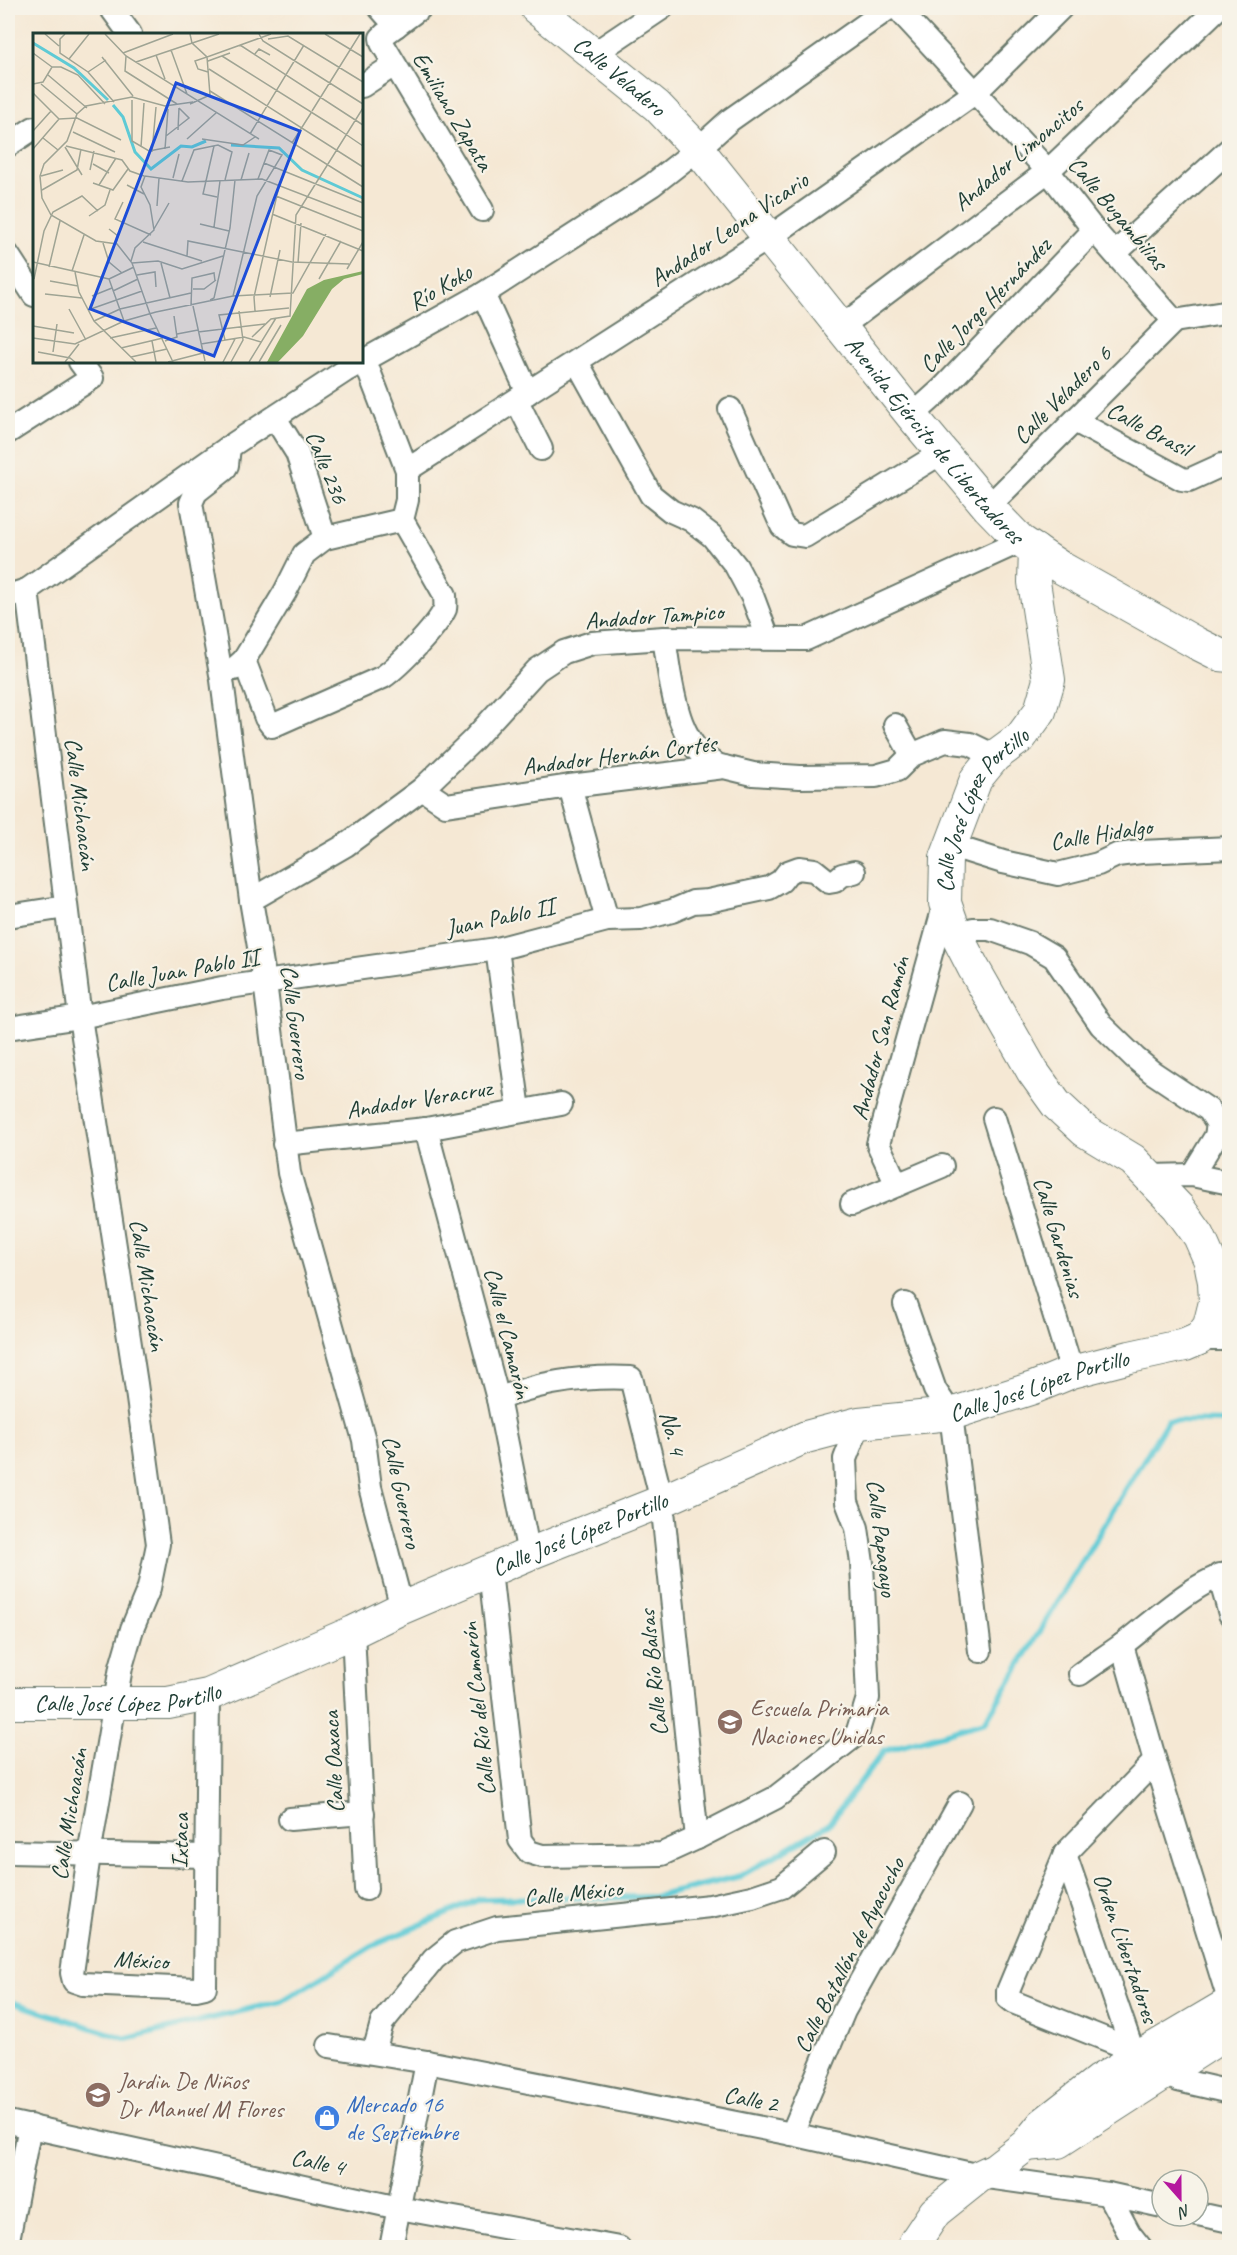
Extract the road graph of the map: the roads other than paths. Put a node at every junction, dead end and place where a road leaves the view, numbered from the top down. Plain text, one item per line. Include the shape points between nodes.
1 (111, 8) edge
2 (380, 8) edge
3 (420, 8) edge
4 (536, 8) edge
5 (662, 8) edge
6 (889, 8) edge
7 (897, 8) edge
8 (1060, 8) edge
9 (1218, 8) edge
10 (388, 32) junction
11 (129, 33) edge
12 (594, 53) junction
13 (394, 65) junction
14 (363, 85) edge
15 (976, 92) junction
16 (33, 129) edge
17 (8, 145) edge
18 (698, 149) junction
19 (1230, 149) edge
20 (1048, 171) junction
21 (482, 210) dead end
22 (1094, 230) junction
23 (770, 237) junction
24 (1115, 254) junction
25 (8, 255) edge
26 (21, 276) edge
27 (33, 293) edge
28 (483, 294) junction
29 (1230, 312) edge
30 (1174, 321) junction
31 (841, 327) junction
32 (363, 357) edge
33 (577, 362) junction
34 (350, 364) edge
35 (86, 370) edge
36 (523, 397) junction
37 (730, 409) dead end
38 (912, 416) junction
39 (275, 418) junction
40 (1075, 421) junction
41 (8, 432) edge
42 (229, 447) junction
43 (541, 449) dead end
44 (943, 452) junction
45 (407, 470) junction
46 (1230, 471) edge
47 (988, 507) junction
48 (402, 520) junction
49 (325, 538) junction
50 (1028, 545) junction
51 (17, 593) edge
52 (664, 638) junction
53 (768, 638) junction
54 (243, 660) junction
55 (1229, 660) edge
56 (222, 680) junction
57 (894, 725) dead end
58 (912, 755) junction
59 (995, 756) junction
60 (724, 767) junction
61 (570, 786) junction
62 (422, 789) junction
63 (949, 845) junction
64 (1230, 848) edge
65 (854, 872) dead end
66 (251, 900) junction
67 (945, 903) junction
68 (66, 907) junction
69 (8, 916) edge
70 (608, 920) junction
71 (956, 934) junction
72 (497, 949) junction
73 (402, 963) joint
74 (265, 982) junction
75 (80, 1017) junction
76 (8, 1028) edge
77 (561, 1104) dead end
78 (519, 1110) junction
79 (994, 1118) dead end
80 (426, 1129) junction
81 (284, 1144) junction
82 (942, 1166) dead end
83 (1192, 1174) junction
84 (1151, 1176) junction
85 (1230, 1183) edge
86 (897, 1185) junction
87 (852, 1204) dead end
88 (905, 1304) dead end
89 (1199, 1339) junction
90 (1230, 1339) edge
91 (1072, 1372) junction
92 (498, 1399) junction
93 (951, 1414) junction
94 (859, 1423) junction
95 (662, 1501) junction
96 (529, 1554) junction
97 (490, 1571) junction
98 (1224, 1574) edge
99 (402, 1608) junction
100 (1230, 1614) edge
101 (353, 1632) junction
102 (1122, 1645) junction
103 (980, 1651) dead end
104 (1080, 1674) dead end
105 (208, 1695) junction
106 (8, 1703) edge
107 (114, 1705) junction
108 (1155, 1761) junction
109 (960, 1803) dead end
110 (363, 1813) junction
111 (290, 1819) dead end
112 (697, 1839) junction
113 (520, 1840) joint
114 (8, 1852) edge
115 (824, 1852) dead end
116 (1065, 1854) junction
117 (89, 1855) junction
118 (207, 1856) junction
119 (366, 1889) dead end
120 (74, 1982) joint
121 (205, 1987) joint
122 (1230, 2003) edge
123 (1230, 2031) edge
124 (329, 2046) dead end
125 (374, 2052) junction
126 (1134, 2055) junction
127 (427, 2062) junction
128 (1163, 2073) junction
129 (1230, 2092) edge
130 (8, 2122) edge
131 (30, 2126) junction
132 (792, 2134) junction
133 (1026, 2145) junction
134 (980, 2176) junction
135 (1108, 2194) junction
136 (1150, 2203) edge
137 (399, 2208) junction
138 (1210, 2217) edge
139 (1230, 2221) edge
140 (8, 2240) edge
141 (391, 2247) edge
142 (619, 2247) edge
143 (914, 2247) edge
144 (1142, 2247) edge

1 - 11 street
2 - 10 street, Emiliano Zapata
3 - 10 street
4 - 12 street, Calle Veladero
5 - 12 street
6 - 18 street, Río Koko via 730,120
7 - 15 street, Calle Bugambilias
8 - 15 street, Andador Leona Vicario
9 - 20 street, Andador Limoncitos
10 - 13 street, Emiliano Zapata
12 - 18 street, Calle Veladero via 657,106
13 - 14 street
13 - 21 street, Emiliano Zapata
15 - 20 street, Calle Bugambilias
15 - 23 street, Andador Leona Vicario
16 - 17 street
18 - 23 street, Avenida Ejército de Libertadores
18 - 28 street, Río Koko via 652,185
19 - 24 street
20 - 22 street, Calle Bugambilias
20 - 31 street, Andador Limoncitos
22 - 24 street, Calle Bugambilias
22 - 38 street, Calle Jorge Hernández
23 - 31 street, Avenida Ejército de Libertadores
23 - 33 street, Andador Leona Vicario
24 - 30 street, Calle Bugambilias
25 - 26 street
26 - 27 street
28 - 32 street, Río Koko
28 - 36 street
29 - 30 street
30 - 40 street, Calle Veladero 6
31 - 38 street, Avenida Ejército de Libertadores
33 - 36 street, Andador Leona Vicario
33 - 53 street via 651,495 712,536 736,566
34 - 39 street, Río Koko
34 - 45 street
35 - 41 street
36 - 43 street
36 - 45 street, Andador Leona Vicario
37 - 44 street via 782,526 792,534 806,536
38 - 44 street, Avenida Ejército de Libertadores
39 - 42 street, Río Koko
39 - 49 street, Calle 236 via 297,453
40 - 46 street, Calle Brasil via 1182,479 1189,480 1222,465
40 - 47 street, Calle Veladero 6
42 - 51 street, Río Koko
42 - 56 street, Calle Guerrero via 224,470 196,492 191,503
44 - 47 street, Avenida Ejército de Libertadores
45 - 48 street
47 - 50 street, Avenida Ejército de Libertadores
48 - 49 street
48 - 54 street via 445,595 446,607 398,666 383,677 272,726
49 - 54 street via 304,554
50 - 53 street, Andador Tampico via 806,639
50 - 55 street, Avenida Ejército de Libertadores via 1060,567
50 - 59 street, Calle José López Portillo via 1049,680 1041,711 1020,737
51 - 68 street, Calle Michoacán
52 - 53 street, Andador Tampico
52 - 60 street via 673,694 683,725 698,753
52 - 62 street, Andador Tampico via 592,643 564,652 537,670
54 - 56 street
56 - 66 street, Calle Guerrero
57 - 58 street
58 - 59 street, Andador Hernán Cortés via 945,741 970,744
58 - 60 street, Andador Hernán Cortés via 897,770 876,776 800,777 753,774
59 - 63 street, Calle José López Portillo via 976,779
60 - 61 street, Andador Hernán Cortés
61 - 62 street, Andador Hernán Cortés via 446,805
61 - 70 street
62 - 66 street, Andador Tampico via 346,845
63 - 64 street, Calle Hidalgo via 1058,874 1117,855
63 - 67 street, Calle José López Portillo
65 - 70 street via 829,882 813,870 799,868 769,888 693,902 640,919
66 - 74 street, Calle Guerrero
67 - 71 street, Calle José López Portillo
67 - 86 street, Andador San Ramón via 878,1144
68 - 69 street
68 - 75 street, Calle Michoacán
70 - 72 street, Juan Pablo II
71 - 83 street via 990,929 1054,957 1101,1025 1135,1058 1209,1110 1218,1124 1216,1136
71 - 84 street, Calle José López Portillo via 1033,1072 1056,1104 1085,1131 1134,1160
72 - 73 street, Juan Pablo II
72 - 78 street
73 - 74 street, Calle Juan Pablo II
74 - 75 street, Calle Juan Pablo II
74 - 81 street, Calle Guerrero
75 - 76 street, Calle Juan Pablo II
75 - 107 street, Calle Michoacán via 158,1544 149,1588 121,1667
77 - 78 street, Andador Veracruz
78 - 80 street, Andador Veracruz
79 - 91 street, Calle Gardenias
80 - 81 street, Andador Veracruz
80 - 92 street, Calle el Camarón
81 - 99 street, Calle Guerrero via 364,1440 370,1487
82 - 86 street
83 - 84 street
83 - 85 street
84 - 89 street, Calle José López Portillo via 1199,1236 1210,1261 1215,1302 1209,1326
86 - 87 street
88 - 93 street via 935,1390
89 - 90 street
89 - 91 street, Calle José López Portillo via 1185,1346
91 - 93 street, Calle José López Portillo
92 - 95 street, No. 4 via 551,1383 631,1377
92 - 96 street, Calle el Camarón
93 - 94 street, Calle José López Portillo
93 - 103 street
94 - 95 street, Calle José López Portillo via 806,1437
94 - 112 street, Calle Papagayo via 845,1459 847,1502 857,1528 862,1563 868,1698 857,1734 775,1798
95 - 96 street, Calle José López Portillo
95 - 112 street, Calle Río Balsas
96 - 97 street, Calle José López Portillo
97 - 99 street, Calle José López Portillo
97 - 113 street, Calle Río del Camarón
98 - 100 street
98 - 102 street via 1166,1610
99 - 101 street, Calle José López Portillo
101 - 105 street, Calle José López Portillo
101 - 110 street, Calle Oaxaca
102 - 104 street
102 - 108 street
105 - 107 street, Calle José López Portillo via 168,1703
105 - 118 street, Ixtaca
106 - 107 street, Calle José López Portillo
107 - 117 street, Calle Michoacán
108 - 116 street
108 - 122 street
109 - 132 street, Calle Batallón de Ayacucho via 844,2011
110 - 111 street
110 - 119 street, Calle Oaxaca
112 - 113 street, Calle Papagayo via 662,1854 542,1856 528,1852
114 - 117 street
115 - 125 street, Calle México via 782,1887 752,1897 710,1906 497,1928 455,1942 434,1959 382,2023
116 - 126 street, Orden Libertadores
116 - 126 street via 1008,1998
117 - 118 street
117 - 120 street, Calle Michoacán via 72,1973
118 - 121 street, Ixtaca
120 - 121 street, México
122 - 126 street
123 - 128 street
124 - 125 street, Calle 2
125 - 127 street, Calle 2
126 - 133 street via 1043,2124
127 - 132 street, Calle 2
127 - 137 street
128 - 129 street
128 - 133 street via 1058,2142
130 - 131 street, Calle 4
131 - 137 street, Calle 4
131 - 140 street
132 - 134 street, Calle 2
133 - 134 street
134 - 135 street, Calle 2
134 - 143 street via 935,2212
135 - 136 street, Calle 2
135 - 144 street via 1129,2233
137 - 141 street
137 - 142 street, Calle 4
138 - 139 street

